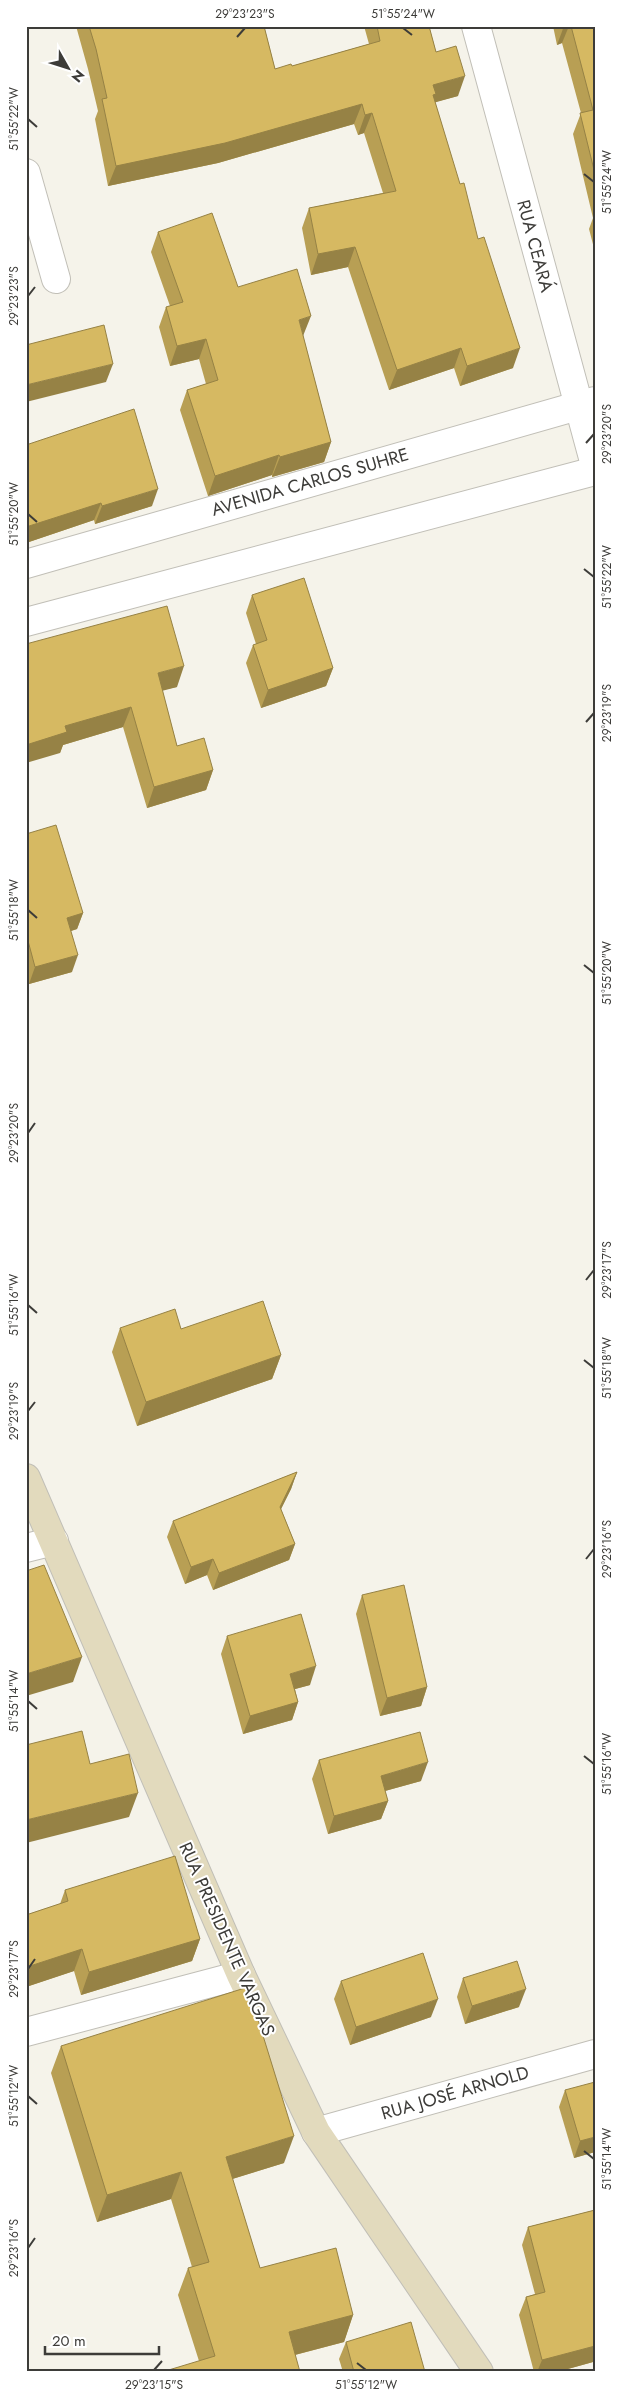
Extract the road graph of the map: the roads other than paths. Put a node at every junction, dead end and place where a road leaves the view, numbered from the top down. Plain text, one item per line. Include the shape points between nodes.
1 (476, 26) edge
2 (26, 173) edge
3 (56, 278) dead end
4 (586, 403) edge
5 (595, 465) edge
6 (595, 471) edge
7 (26, 564) edge
8 (26, 622) edge
9 (26, 1478) edge
10 (54, 1541) junction
11 (26, 1548) edge
12 (241, 1975) junction
13 (26, 2032) edge
14 (595, 2054) edge
15 (316, 2132) junction
16 (479, 2372) edge

1 - 4 street, RUA CEARÁ
2 - 3 street
4 - 5 street, RUA CEARÁ
4 - 7 street, AVENIDA CARLOS SUHRE
6 - 8 street
9 - 10 main road, RUA PRESIDENTE VARGAS
10 - 11 street
10 - 12 main road, RUA PRESIDENTE VARGAS
12 - 13 street
12 - 15 main road, RUA PRESIDENTE VARGAS
14 - 15 street, RUA JOSÉ ARNOLD
15 - 16 main road, RUA PRESIDENTE VARGAS

